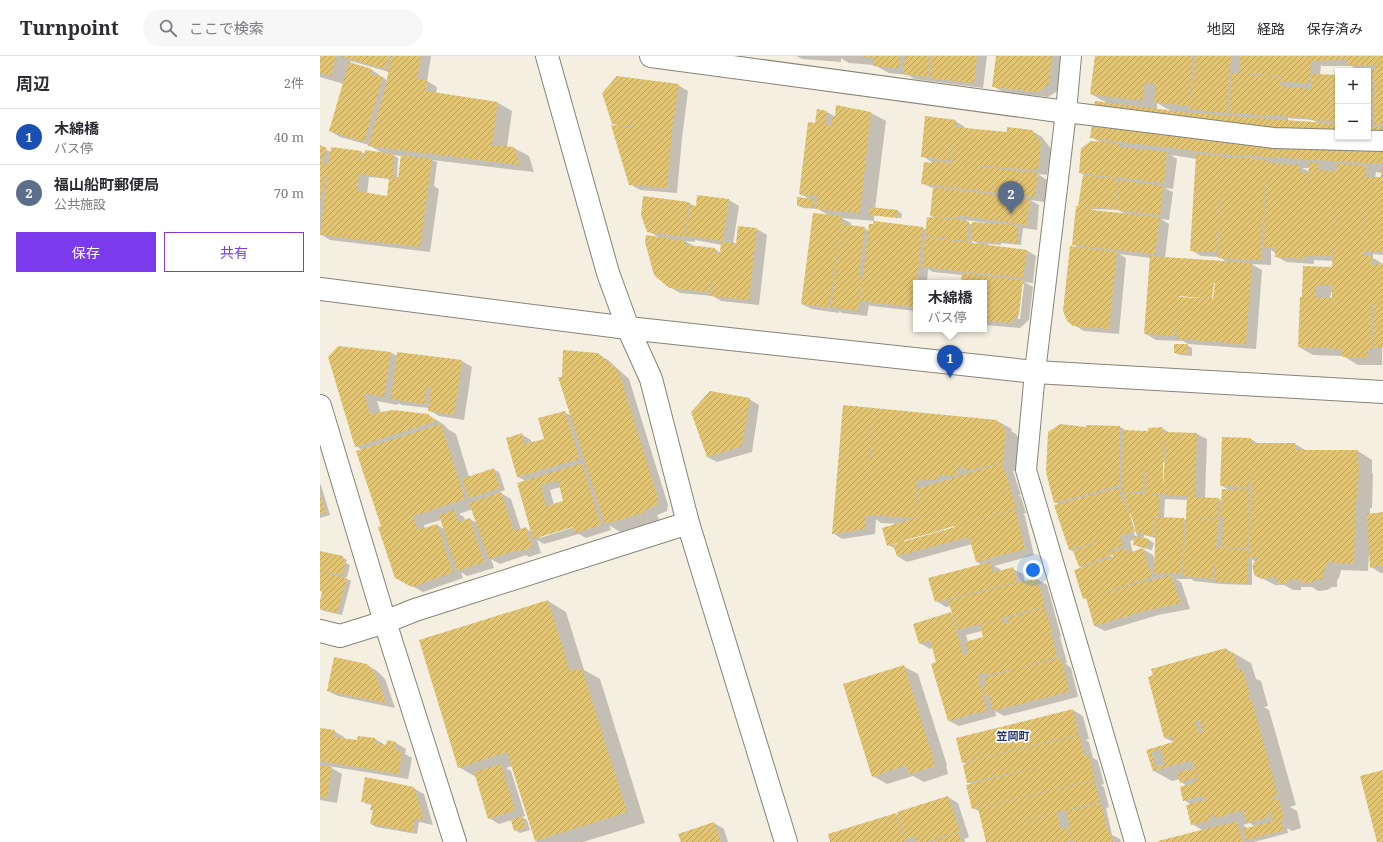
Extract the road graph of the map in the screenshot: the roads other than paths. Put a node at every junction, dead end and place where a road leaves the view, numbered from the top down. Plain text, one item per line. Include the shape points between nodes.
1 (547, 56) edge
2 (651, 56) edge
3 (1071, 56) edge
4 (1066, 112) junction
5 (1383, 141) edge
6 (320, 289) edge
7 (628, 328) junction
8 (1035, 372) junction
9 (1383, 392) edge
10 (320, 406) edge
11 (688, 523) junction
12 (385, 622) junction
13 (320, 631) edge
14 (455, 842) edge
15 (786, 842) edge
16 (1135, 842) edge

1 - 7 street via 608,273
2 - 4 street
3 - 4 street
4 - 5 street via 1274,138
4 - 8 street
6 - 7 street
7 - 8 street
7 - 11 street via 651,379
8 - 9 street
8 - 16 street via 1026,470
10 - 12 street
11 - 12 street via 415,610
11 - 15 street
12 - 13 street via 340,636
12 - 14 street

